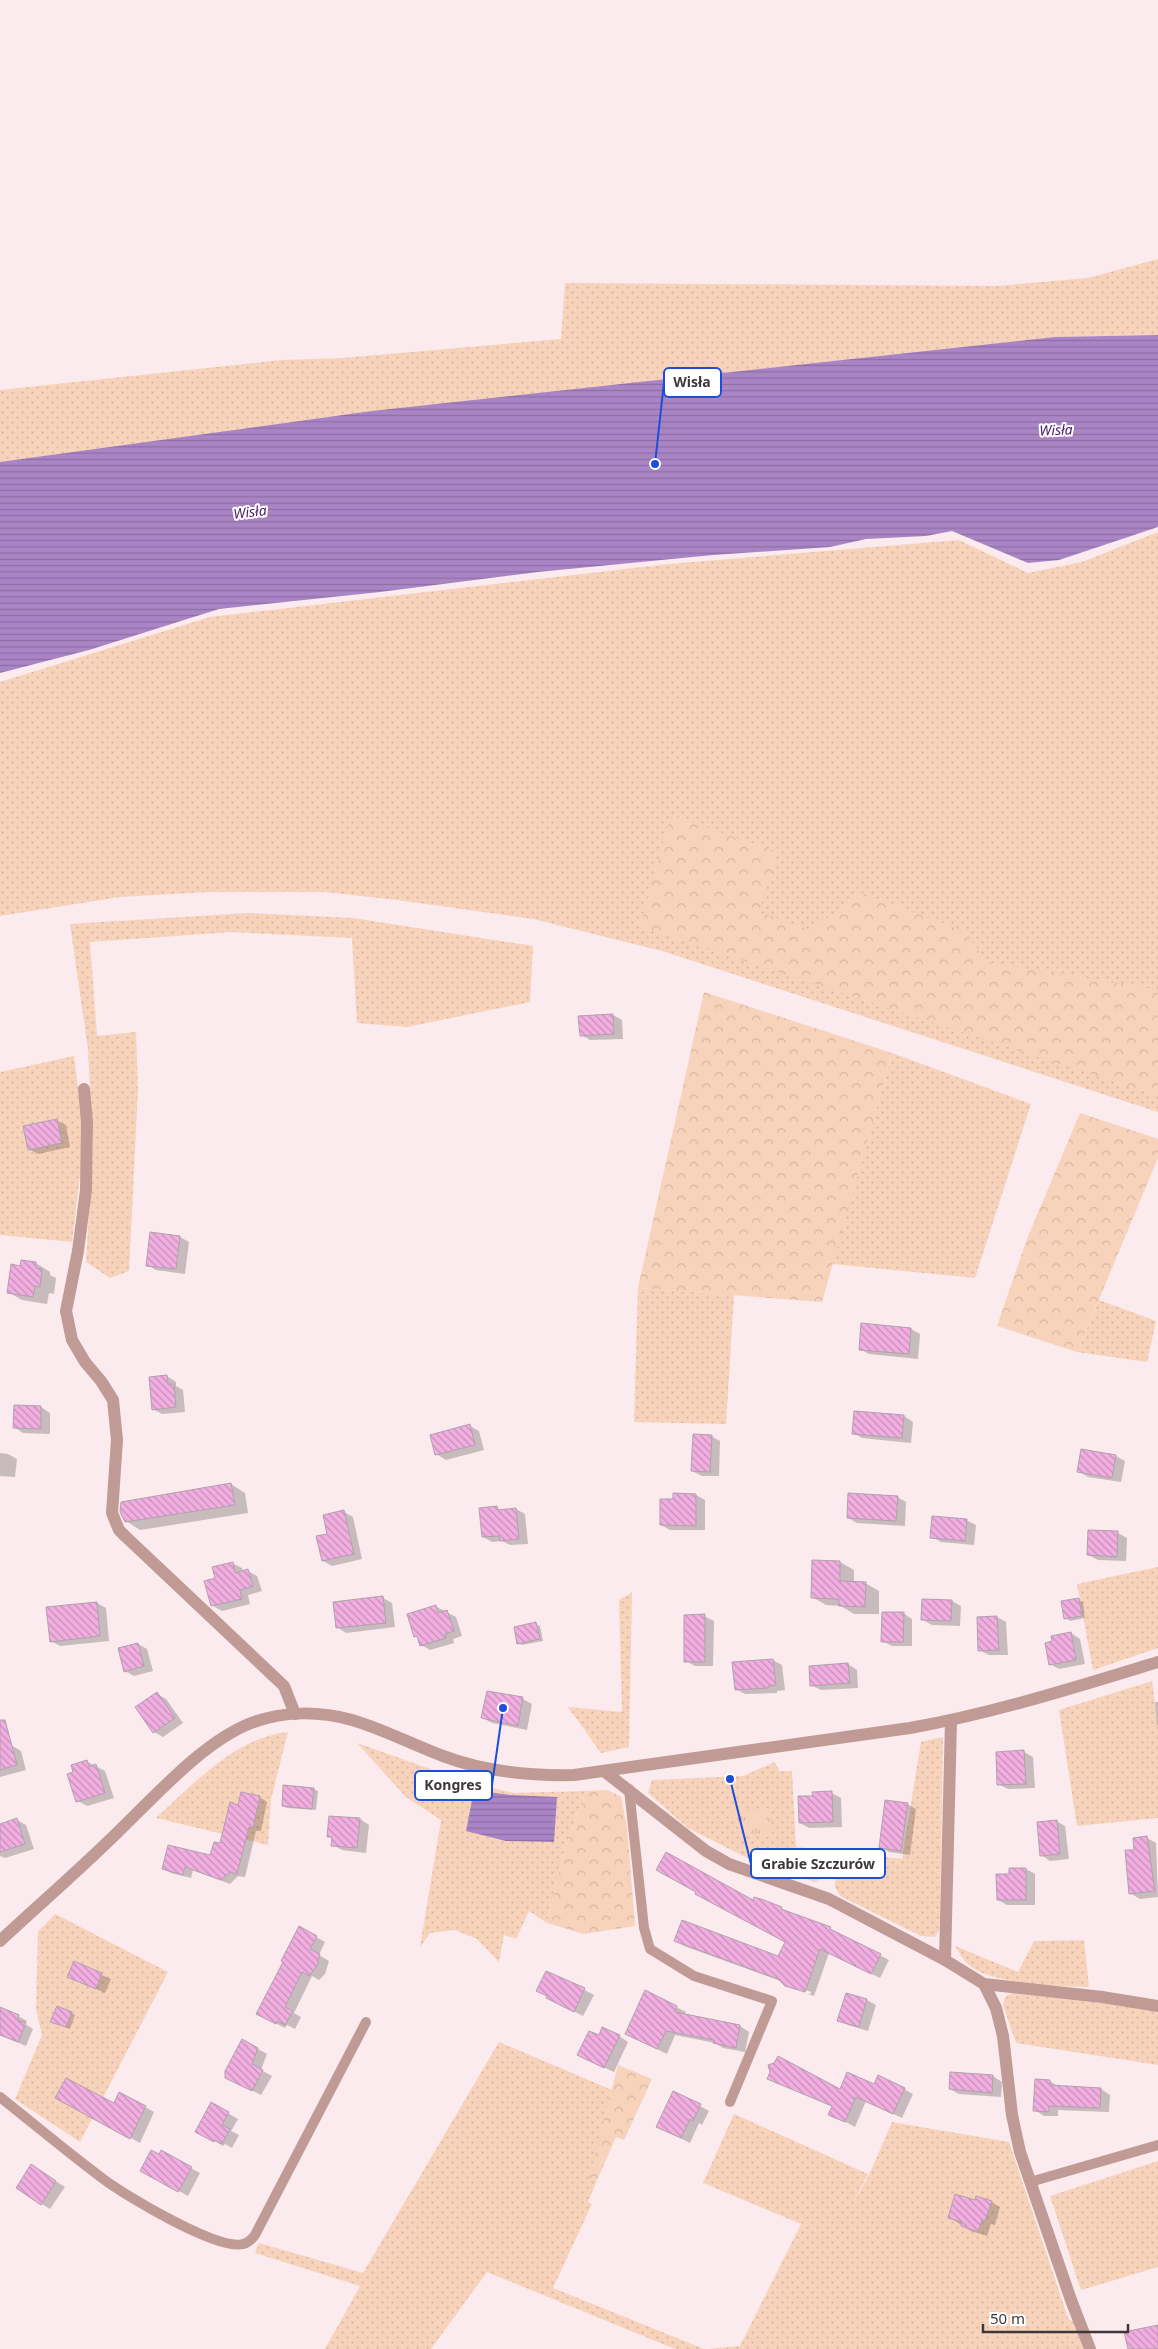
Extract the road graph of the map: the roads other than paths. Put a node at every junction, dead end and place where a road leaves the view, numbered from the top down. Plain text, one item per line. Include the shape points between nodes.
1 (84, 1089) dead end
2 (1158, 1662) edge
3 (295, 1714) junction
4 (952, 1721) junction
5 (604, 1771) junction
6 (629, 1789) junction
7 (0, 1941) edge
8 (945, 1960) junction
9 (984, 1984) junction
10 (1158, 2006) edge
11 (366, 2022) dead end
12 (0, 2097) edge
13 (730, 2102) dead end
14 (1158, 2145) edge
15 (1030, 2182) junction
16 (1090, 2349) edge

1 - 3 street via 88,1122 86,1190 66,1311 72,1340 113,1400 118,1440 111,1503 113,1518 125,1536 284,1686
2 - 4 street
3 - 5 street via 325,1714 350,1720 445,1757 501,1771 552,1776
3 - 7 street via 250,1724 219,1741 143,1807
4 - 5 street
4 - 8 street
5 - 6 street
6 - 8 street via 706,1851 729,1864 830,1899
6 - 13 lane via 644,1928 650,1949 694,1976 772,2001
8 - 9 street
9 - 10 street
9 - 15 street via 996,2008 1003,2036 1012,2115
11 - 12 lane via 255,2235 242,2245 205,2235 152,2210 104,2180
14 - 15 lane
15 - 16 street

